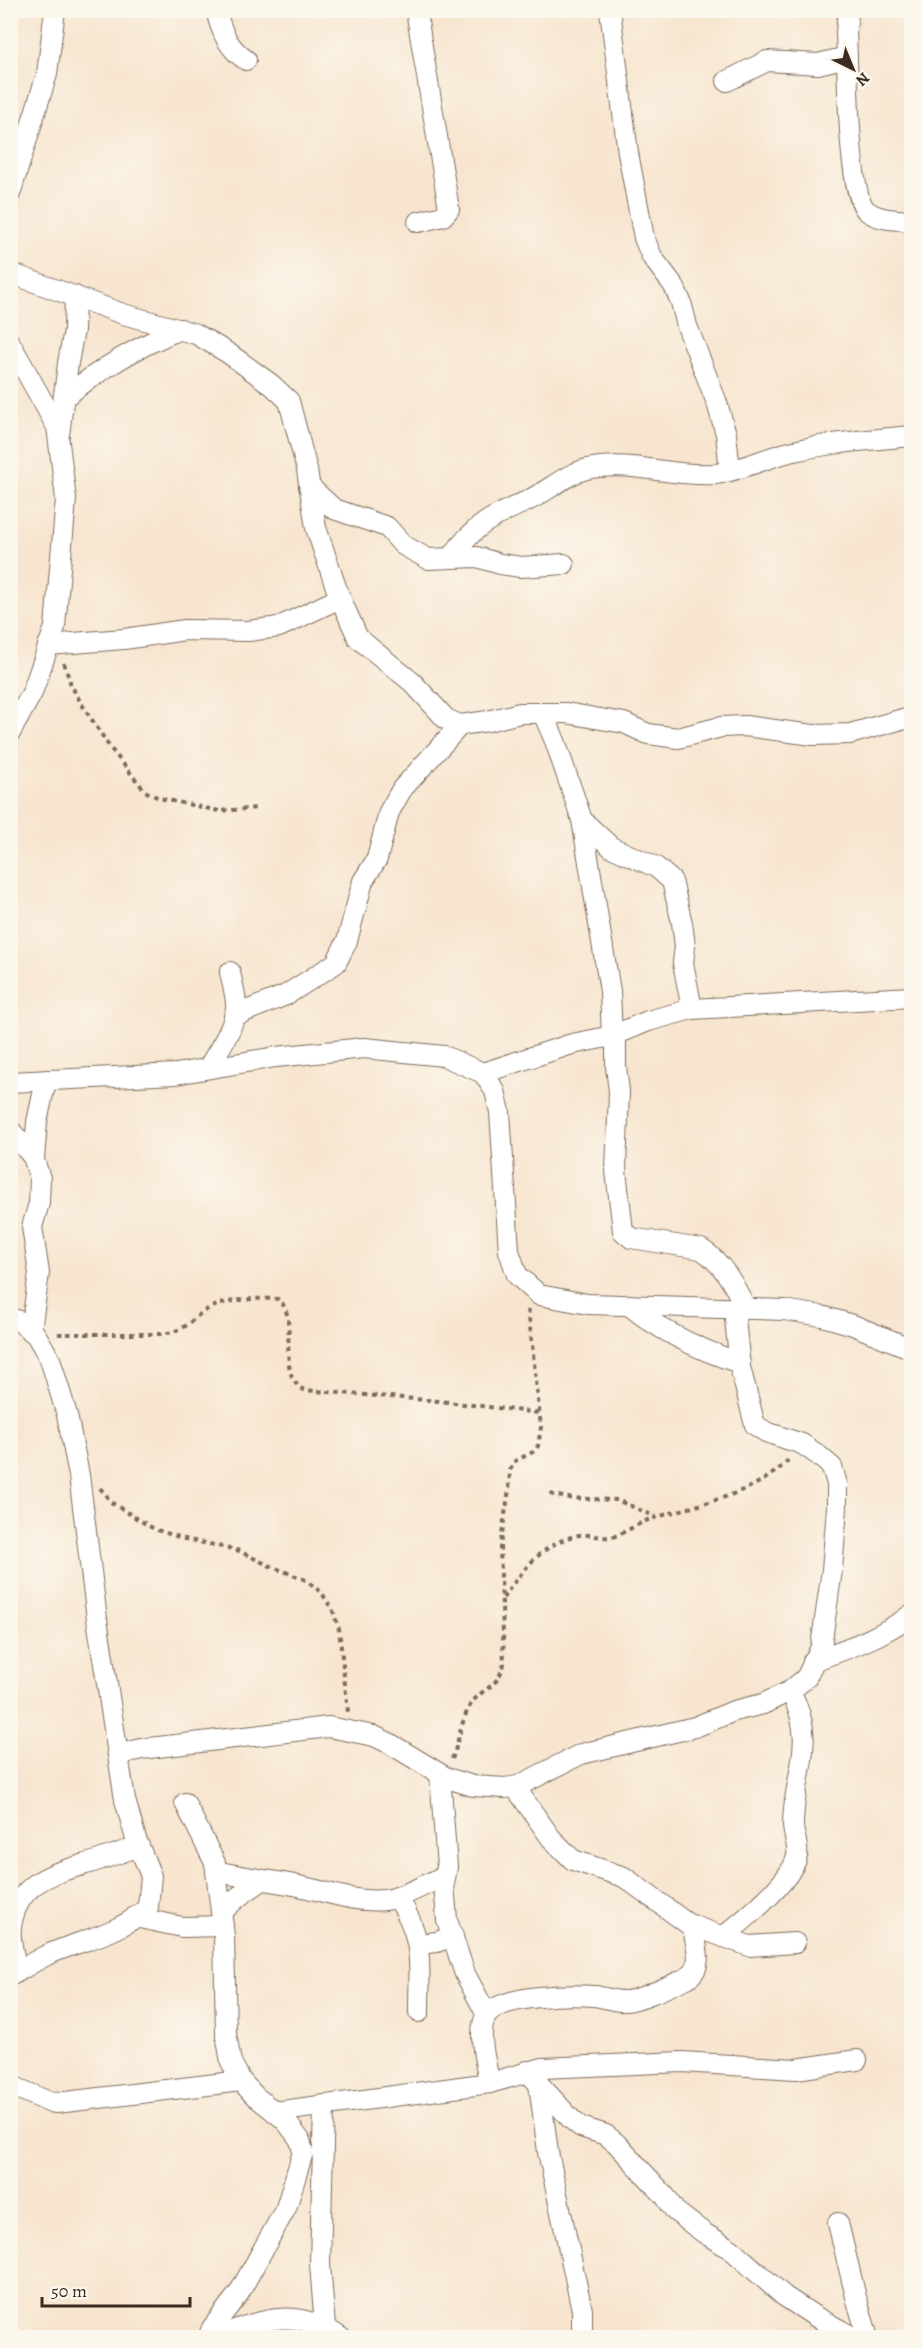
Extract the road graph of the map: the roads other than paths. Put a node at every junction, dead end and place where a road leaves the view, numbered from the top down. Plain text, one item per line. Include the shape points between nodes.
1 (216, 10) edge
2 (416, 10) edge
3 (610, 10) edge
4 (848, 10) edge
5 (58, 11) edge
6 (847, 57) junction
7 (246, 60) dead end
8 (727, 81) dead end
9 (10, 194) edge
10 (912, 221) edge
11 (418, 222) dead end
12 (10, 273) edge
13 (75, 296) junction
14 (181, 329) junction
15 (10, 343) edge
16 (65, 397) junction
17 (59, 435) junction
18 (912, 436) edge
19 (730, 470) junction
20 (309, 486) junction
21 (452, 557) junction
22 (564, 564) dead end
23 (340, 598) junction
24 (54, 645) junction
25 (543, 713) junction
26 (912, 719) edge
27 (460, 724) junction
28 (10, 733) edge
29 (582, 820) junction
30 (230, 972) dead end
31 (912, 997) edge
32 (692, 1009) junction
33 (234, 1016) junction
34 (614, 1036) junction
35 (207, 1068) junction
36 (483, 1073) junction
37 (46, 1080) junction
38 (10, 1082) edge
39 (10, 1130) edge
40 (34, 1159) junction
41 (629, 1305) junction
42 (740, 1309) junction
43 (10, 1318) edge
44 (33, 1333) junction
45 (912, 1349) edge
46 (740, 1363) junction
47 (912, 1614) edge
48 (813, 1661) junction
49 (790, 1691) junction
50 (118, 1755) junction
51 (442, 1775) junction
52 (515, 1787) junction
53 (185, 1803) dead end
54 (139, 1846) junction
55 (216, 1871) junction
56 (446, 1876) junction
57 (261, 1881) junction
58 (397, 1897) junction
59 (135, 1917) junction
60 (223, 1919) junction
61 (692, 1925) junction
62 (453, 1936) junction
63 (723, 1937) junction
64 (795, 1943) dead end
65 (418, 1944) junction
66 (14, 1974) edge
67 (419, 2012) dead end
68 (487, 2015) junction
69 (857, 2060) dead end
70 (533, 2078) junction
71 (241, 2081) junction
72 (490, 2083) junction
73 (10, 2085) edge
74 (324, 2105) junction
75 (275, 2112) junction
76 (838, 2223) dead end
77 (333, 2332) edge
78 (208, 2337) edge
79 (214, 2337) edge
80 (582, 2337) edge
81 (855, 2337) edge
82 (868, 2337) edge

1 - 7 street via 228,42
2 - 11 street via 449,209 443,216
3 - 19 street via 621,108 644,238 681,302 717,403
4 - 6 street
5 - 9 street via 47,74
6 - 8 street via 818,64 767,61
6 - 10 street via 853,174 858,198 866,210 884,219
12 - 13 street
13 - 14 street
13 - 16 street
14 - 16 street via 96,372
14 - 20 street via 228,353 289,401
15 - 17 street
16 - 17 street
17 - 24 street via 66,499
18 - 19 street via 794,451
19 - 21 street via 717,474 677,474 634,467 592,468 494,515 474,528
20 - 21 street via 334,509 387,527 414,553 428,559
20 - 23 street via 316,528
21 - 22 street via 477,556 521,567
23 - 24 street via 279,627 248,631 184,630
23 - 27 street via 358,638 412,683 446,719
24 - 28 street
25 - 26 street via 624,723 648,734 678,738 721,727 745,726 813,735 850,734
25 - 27 street via 520,713
25 - 29 street
27 - 33 street via 402,789 389,812 377,859 363,880 347,941 336,963 286,995
29 - 32 street via 611,847 656,867 672,881 686,946 683,963
29 - 34 street
30 - 33 street
31 - 32 street
32 - 34 street via 648,1021
33 - 35 street
34 - 36 street via 573,1044
34 - 42 street via 619,1091 616,1172 623,1231 631,1238 701,1249 710,1254 723,1268
35 - 36 street via 364,1048 444,1056
35 - 37 street via 176,1074
36 - 41 street via 495,1091 500,1112 509,1251 517,1275 539,1295 588,1304
37 - 38 street
37 - 40 street
39 - 40 street
40 - 44 street via 40,1178 39,1203 32,1227 39,1273
41 - 42 street
41 - 46 street via 649,1322 710,1353
42 - 45 street via 822,1316
42 - 46 street
43 - 44 street
44 - 50 street via 50,1359 67,1415
46 - 48 street via 755,1425 802,1444 832,1467 837,1484 832,1570 821,1647
47 - 48 street via 891,1630
48 - 49 street via 806,1678
49 - 52 street via 695,1727 581,1754
49 - 63 street via 800,1710 804,1746 793,1827 797,1857 770,1895
50 - 51 street via 329,1727 374,1736
50 - 54 street via 125,1800
51 - 52 street via 473,1786
51 - 56 street
52 - 61 street via 551,1838 573,1860 624,1877 674,1916
53 - 55 street
54 - 59 street via 152,1884 148,1907
54 - 66 street via 60,1870 27,1890 17,1903 11,1928
55 - 57 street
55 - 60 street
56 - 58 street
56 - 62 street via 447,1920
57 - 58 street via 357,1901
57 - 60 street via 238,1897
58 - 65 street via 415,1928
59 - 60 street via 182,1927
59 - 66 street
60 - 71 street via 226,2034 231,2062
61 - 63 street
61 - 68 street via 698,1966 687,1978 637,1999 528,1998 507,2003
62 - 65 street
62 - 68 street via 465,1974
63 - 64 street via 749,1946
65 - 67 street
68 - 72 street via 483,2053
69 - 70 street via 796,2069 682,2062 586,2065 542,2068
70 - 72 street
70 - 80 street via 582,2310
70 - 81 street via 581,2127 606,2135 616,2143 675,2211 741,2256 784,2296
71 - 73 street via 57,2103
71 - 75 street
72 - 74 street
74 - 75 street
74 - 77 street via 320,2264
75 - 78 street via 300,2140 303,2152 298,2169 285,2208 260,2256
76 - 82 street
77 - 79 street via 318,2323 291,2317 250,2324

